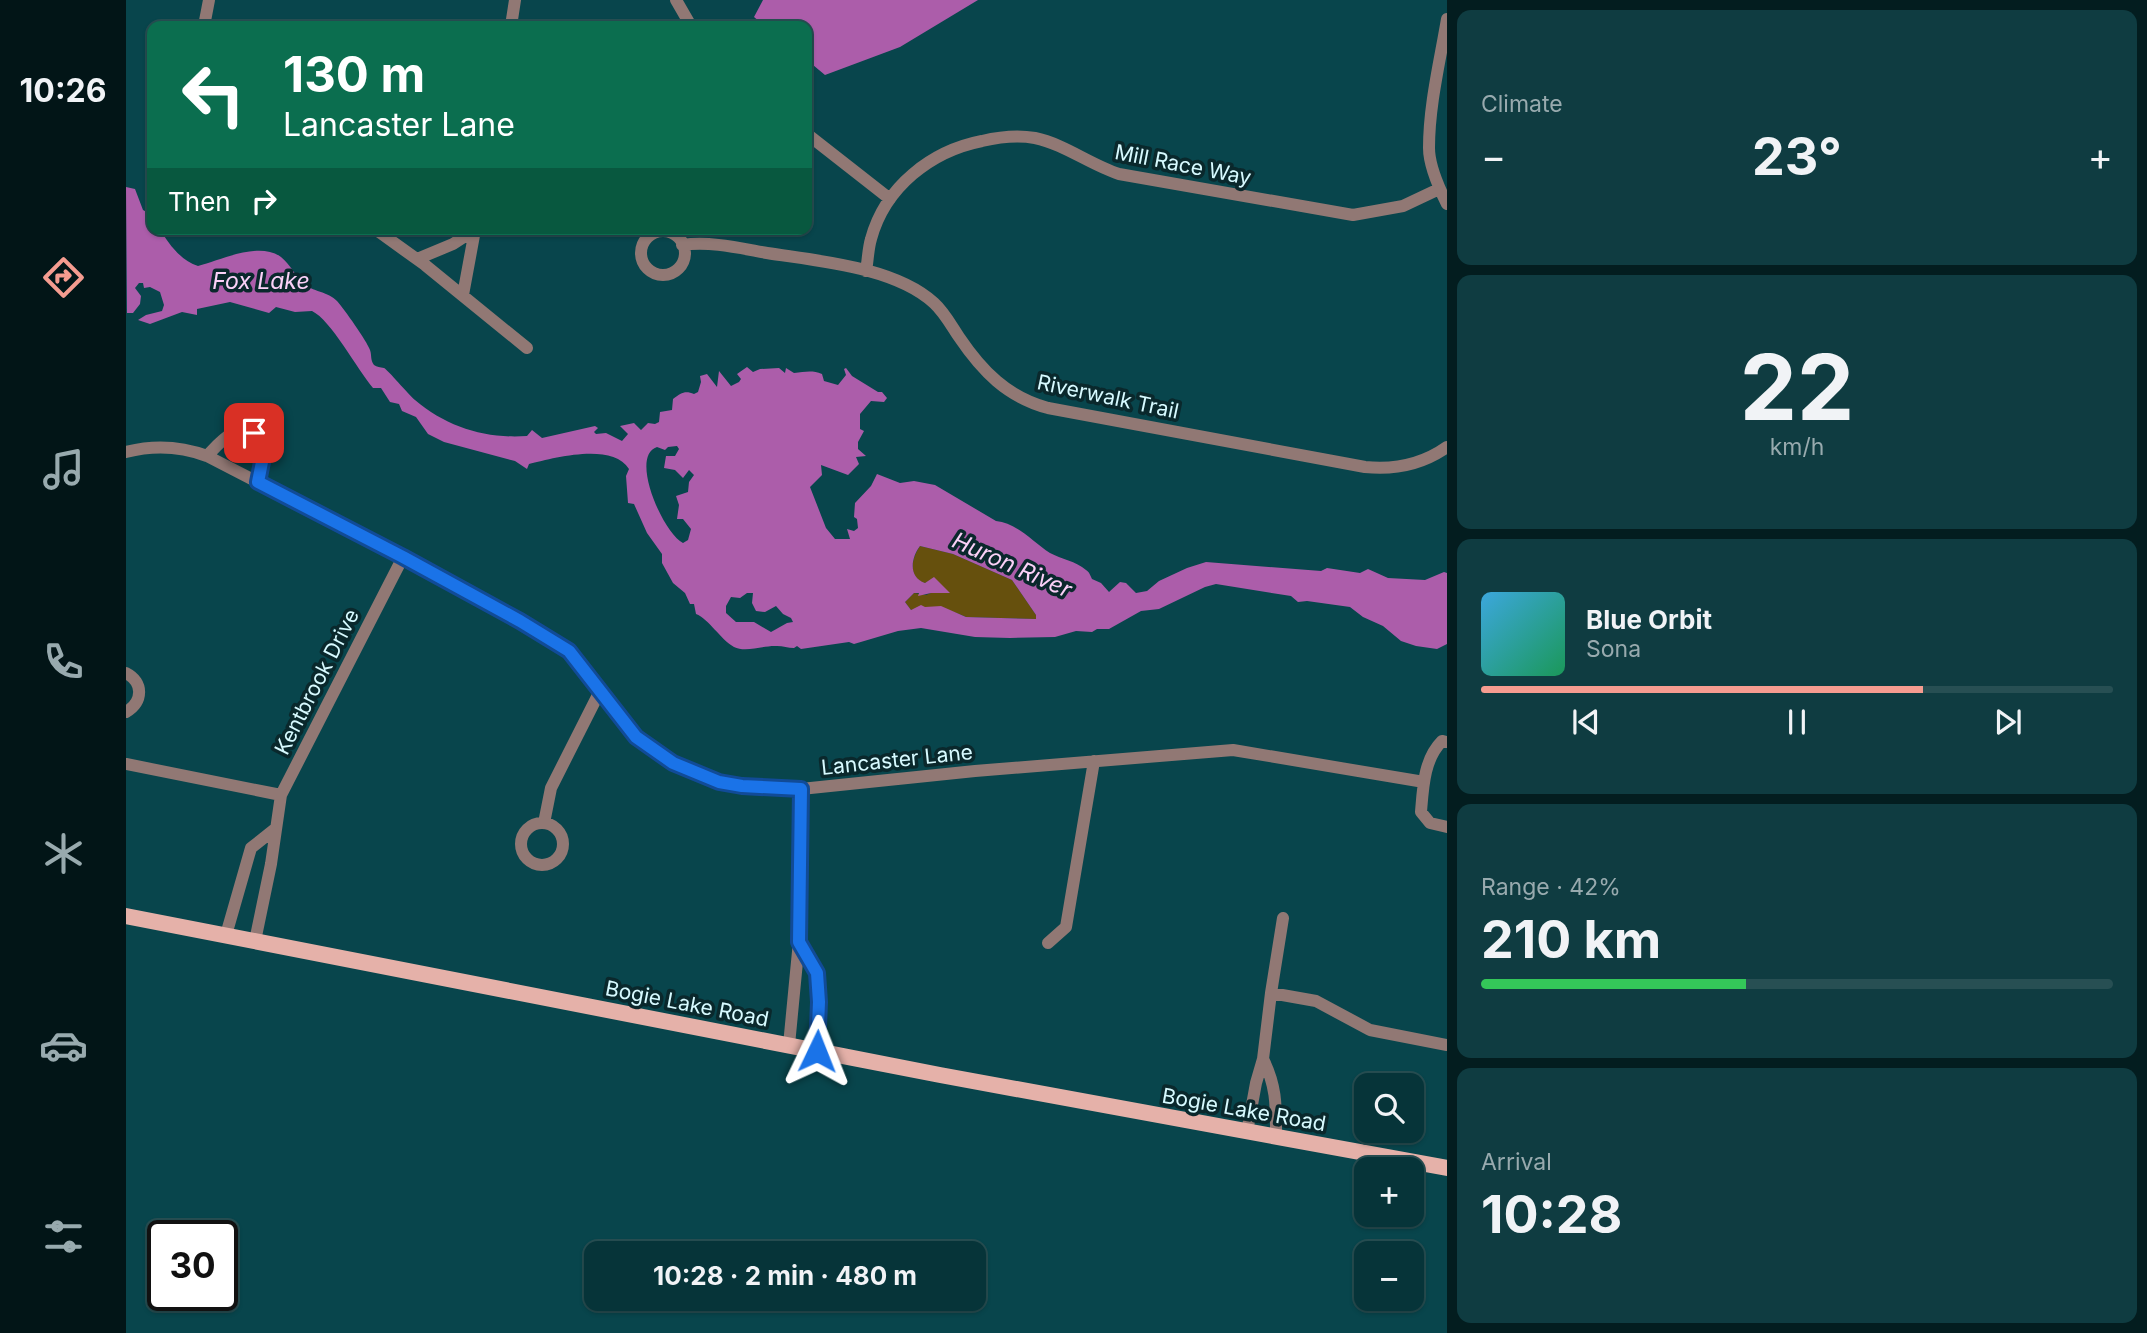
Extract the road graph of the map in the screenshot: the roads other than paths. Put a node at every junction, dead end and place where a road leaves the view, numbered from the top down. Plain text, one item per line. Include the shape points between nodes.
1 (209, 0) edge
2 (515, 0) edge
3 (676, 0) edge
4 (1447, 19) edge
5 (205, 21) edge
6 (512, 21) edge
7 (688, 21) edge
8 (812, 138) edge
9 (1439, 189) junction
10 (890, 199) junction
11 (1447, 204) edge
12 (383, 235) edge
13 (467, 235) edge
14 (474, 235) edge
15 (682, 245) dead end
16 (417, 259) junction
17 (866, 271) junction
18 (463, 296) junction
19 (527, 348) dead end
20 (1447, 447) edge
21 (126, 452) edge
22 (207, 456) junction
23 (258, 482) junction
24 (403, 557) junction
25 (126, 673) edge
26 (600, 691) junction
27 (126, 712) edge
28 (1447, 742) edge
29 (1094, 761) junction
30 (126, 764) edge
31 (1424, 782) junction
32 (801, 789) junction
33 (281, 795) junction
34 (544, 823) dead end
35 (1447, 827) edge
36 (275, 829) junction
37 (126, 916) edge
38 (1283, 918) dead end
39 (226, 935) junction
40 (255, 941) junction
41 (799, 942) junction
42 (1048, 943) dead end
43 (1271, 993) junction
44 (789, 1045) junction
45 (1447, 1045) edge
46 (817, 1051) junction
47 (1264, 1059) junction
48 (1247, 1132) junction
49 (1276, 1137) junction
50 (1447, 1168) edge

1 - 5 street
2 - 6 street
3 - 7 street
4 - 9 street via 1429,150
8 - 10 street
9 - 10 street, Mill Race Way via 1403,205 1353,215 1119,174 1045,141 1018,136 964,144 939,154 915,171
9 - 11 street
10 - 17 street, Mill Race Way via 871,239
12 - 16 street
13 - 16 street
14 - 18 street
15 - 17 street, Riverwalk Trail via 708,243
16 - 18 street
17 - 20 street, Riverwalk Trail via 927,297 986,373 1004,389 1039,406 1365,467 1400,466
18 - 19 street
21 - 22 street, Lancaster Lane via 163,447
22 - 23 street, Lancaster Lane
22 - 23 street via 234,431 254,433 264,452
23 - 24 street, Lancaster Lane
24 - 26 street, Lancaster Lane via 569,651
24 - 33 street, Kentbrook Drive
25 - 27 street via 135,679 140,694
26 - 32 street, Lancaster Lane via 636,737 673,763 719,782
26 - 34 street via 551,788
28 - 31 street via 1432,751
29 - 31 street, Lancaster Lane via 1233,750
29 - 32 street, Lancaster Lane
29 - 42 street via 1066,927
30 - 33 street
31 - 35 street via 1421,812 1430,823
32 - 41 street
33 - 36 street, Kentbrook Drive
36 - 39 street via 251,848
36 - 40 street, Kentbrook Drive
37 - 39 main road, Bogie Lake Road
38 - 43 street
39 - 40 main road, Bogie Lake Road
40 - 44 main road, Bogie Lake Road
41 - 44 street
41 - 46 street via 817,973
43 - 45 street via 1317,1001 1370,1030
43 - 47 street
44 - 46 main road, Bogie Lake Road
46 - 48 main road, Bogie Lake Road
47 - 48 street
47 - 49 street via 1273,1079
48 - 49 main road, Bogie Lake Road
49 - 50 main road, Bogie Lake Road

